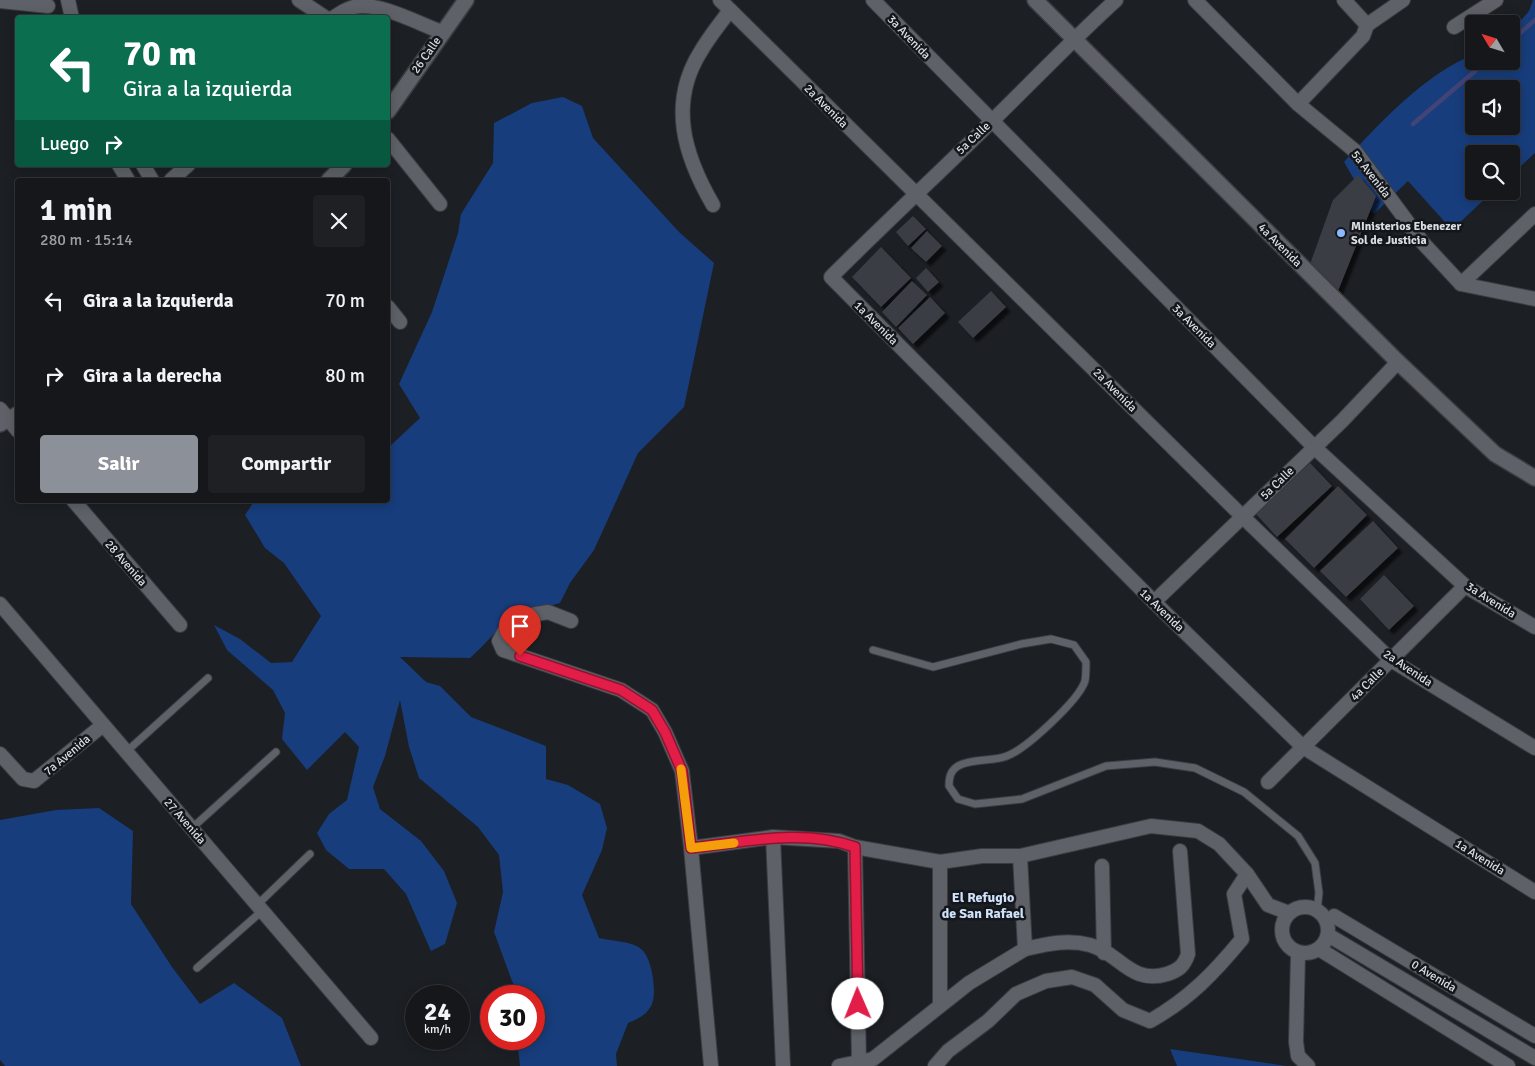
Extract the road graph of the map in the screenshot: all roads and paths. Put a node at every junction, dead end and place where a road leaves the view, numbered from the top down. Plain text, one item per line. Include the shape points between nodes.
1 (68, 0) edge
2 (299, 0) edge
3 (466, 0) edge
4 (873, 0) edge
5 (1035, 0) edge
6 (1116, 0) edge
7 (1195, 0) edge
8 (1344, 0) edge
9 (1403, 0) edge
10 (1496, 0) edge
11 (0, 1) edge
12 (725, 5) edge
13 (50, 8) edge
14 (71, 15) edge
15 (322, 15) edge
16 (339, 15) edge
17 (1367, 24) junction
18 (1454, 27) dead end
19 (442, 32) junction
20 (1074, 38) junction
21 (1298, 104) junction
22 (390, 108) edge
23 (992, 121) junction
24 (390, 142) edge
25 (120, 167) edge
26 (144, 167) edge
27 (186, 167) edge
28 (342, 167) edge
29 (127, 178) edge
30 (151, 178) edge
31 (173, 178) edge
32 (331, 178) edge
33 (915, 193) junction
34 (440, 204) dead end
35 (712, 204) dead end
36 (1535, 214) edge
37 (831, 277) joint
38 (1461, 284) junction
39 (1535, 299) edge
40 (390, 310) edge
41 (400, 322) dead end
42 (1398, 362) junction
43 (1314, 448) junction
44 (1535, 478) edge
45 (76, 503) edge
46 (1243, 517) junction
47 (1465, 586) junction
48 (1154, 602) junction
49 (0, 604) edge
50 (571, 621) dead end
51 (180, 625) dead end
52 (1535, 627) edge
53 (873, 650) dead end
54 (1391, 660) junction
55 (208, 678) dead end
56 (103, 725) junction
57 (1303, 747) junction
58 (1535, 748) edge
59 (126, 752) junction
60 (276, 752) dead end
61 (0, 754) edge
62 (1268, 782) dead end
63 (192, 828) junction
64 (774, 837) junction
65 (855, 847) junction
66 (691, 848) junction
67 (1180, 850) dead end
68 (310, 854) dead end
69 (1020, 856) junction
70 (940, 862) junction
71 (1102, 866) dead end
72 (1247, 874) junction
73 (1535, 892) edge
74 (260, 908) junction
75 (1317, 910) junction
76 (1289, 913) junction
77 (1334, 916) dead end
78 (1328, 935) junction
79 (1025, 949) junction
80 (1319, 949) junction
81 (1104, 953) junction
82 (1298, 953) junction
83 (198, 968) dead end
84 (1391, 972) junction
85 (1382, 987) junction
86 (1434, 996) junction
87 (940, 1004) junction
88 (1424, 1014) junction
89 (1535, 1036) edge
90 (371, 1038) dead end
91 (1535, 1058) edge
92 (859, 1063) junction
93 (711, 1066) edge
94 (783, 1066) edge
95 (839, 1066) edge
96 (936, 1066) edge
97 (1308, 1066) edge
98 (1508, 1066) edge

1 - 14 street
2 - 15 street
3 - 19 street, 26 Calle
4 - 23 street, 3a Avenida
5 - 20 street, 4a Avenida
6 - 20 street, 5a Calle
7 - 21 street, 5a Avenida
8 - 17 street
9 - 17 street
10 - 18 street
11 - 13 street
12 - 33 street, 2a Avenida
12 - 35 street via 688,78 683,105 684,137 690,160
16 - 19 street via 356,6 368,6
17 - 21 street via 1363,36
19 - 22 street, 26 Calle
20 - 23 street, 5a Calle
20 - 42 street, 4a Avenida
21 - 38 street, 5a Avenida via 1355,151 1423,243
23 - 33 street, 5a Calle
23 - 43 street, 3a Avenida
24 - 34 street
25 - 29 street
26 - 30 street
27 - 31 street
28 - 32 street
33 - 37 street, 5a Calle
33 - 46 street, 2a Avenida
36 - 38 street
37 - 48 street, 1a Avenida
38 - 39 street
40 - 41 street
42 - 43 street, 5a Calle
42 - 44 street, 4a Avenida via 1495,454
43 - 46 street, 5a Calle
43 - 47 street, 3a Avenida
45 - 51 street, 28 Avenida
46 - 48 street, 5a Calle
46 - 54 street, 2a Avenida
47 - 52 street, 3a Avenida
47 - 54 street, 4a Calle
48 - 57 street, 1a Avenida
49 - 56 street, 27 Avenida
50 - 66 street via 548,612 519,617 499,641 503,650 621,690 652,710 682,771
53 - 75 lane via 933,667 1051,639 1074,645 1086,662 1084,682 1070,703 1030,742 1008,756 956,767 950,776 949,786 958,799 975,804 1022,799 1106,766 1155,762 1195,768 1244,792 1298,836 1315,863 1319,893
54 - 57 street, 4a Calle
54 - 58 street, 2a Avenida
55 - 59 lane
56 - 59 street, 27 Avenida
56 - 61 street, 7a Avenida via 41,778 28,782
57 - 62 street, 4a Calle
57 - 73 street, 1a Avenida
59 - 63 street, 27 Avenida
60 - 63 lane
63 - 74 street, 27 Avenida
64 - 65 street via 839,841
64 - 66 street
64 - 94 street
65 - 70 street
65 - 92 street
66 - 93 street
67 - 81 street via 1188,954 1184,964 1177,971 1155,977 1139,975
68 - 74 lane
69 - 70 street via 982,856
69 - 72 street via 1151,826 1198,831 1219,844
69 - 79 street
70 - 87 street
71 - 81 street
72 - 76 street via 1268,905
72 - 96 street via 1234,894 1242,939 1178,1005 1150,1021 1124,1010 1095,985 1072,977 1046,981 1016,994 988,1021 948,1051
74 - 83 lane
74 - 90 street, 27 Avenida
75 - 76 street via 1297,908
75 - 78 street via 1328,925
76 - 82 street via 1283,922 1282,932 1285,941
77 - 89 street, 0 Avenida
78 - 80 street
78 - 84 street
79 - 81 street via 1059,941 1092,945
79 - 87 street
80 - 82 street
80 - 85 street
82 - 97 street via 1296,1042 1298,1056
84 - 85 street
84 - 86 street
85 - 88 street
86 - 88 street
86 - 91 street
87 - 92 street via 873,1059
88 - 98 street
92 - 95 street

